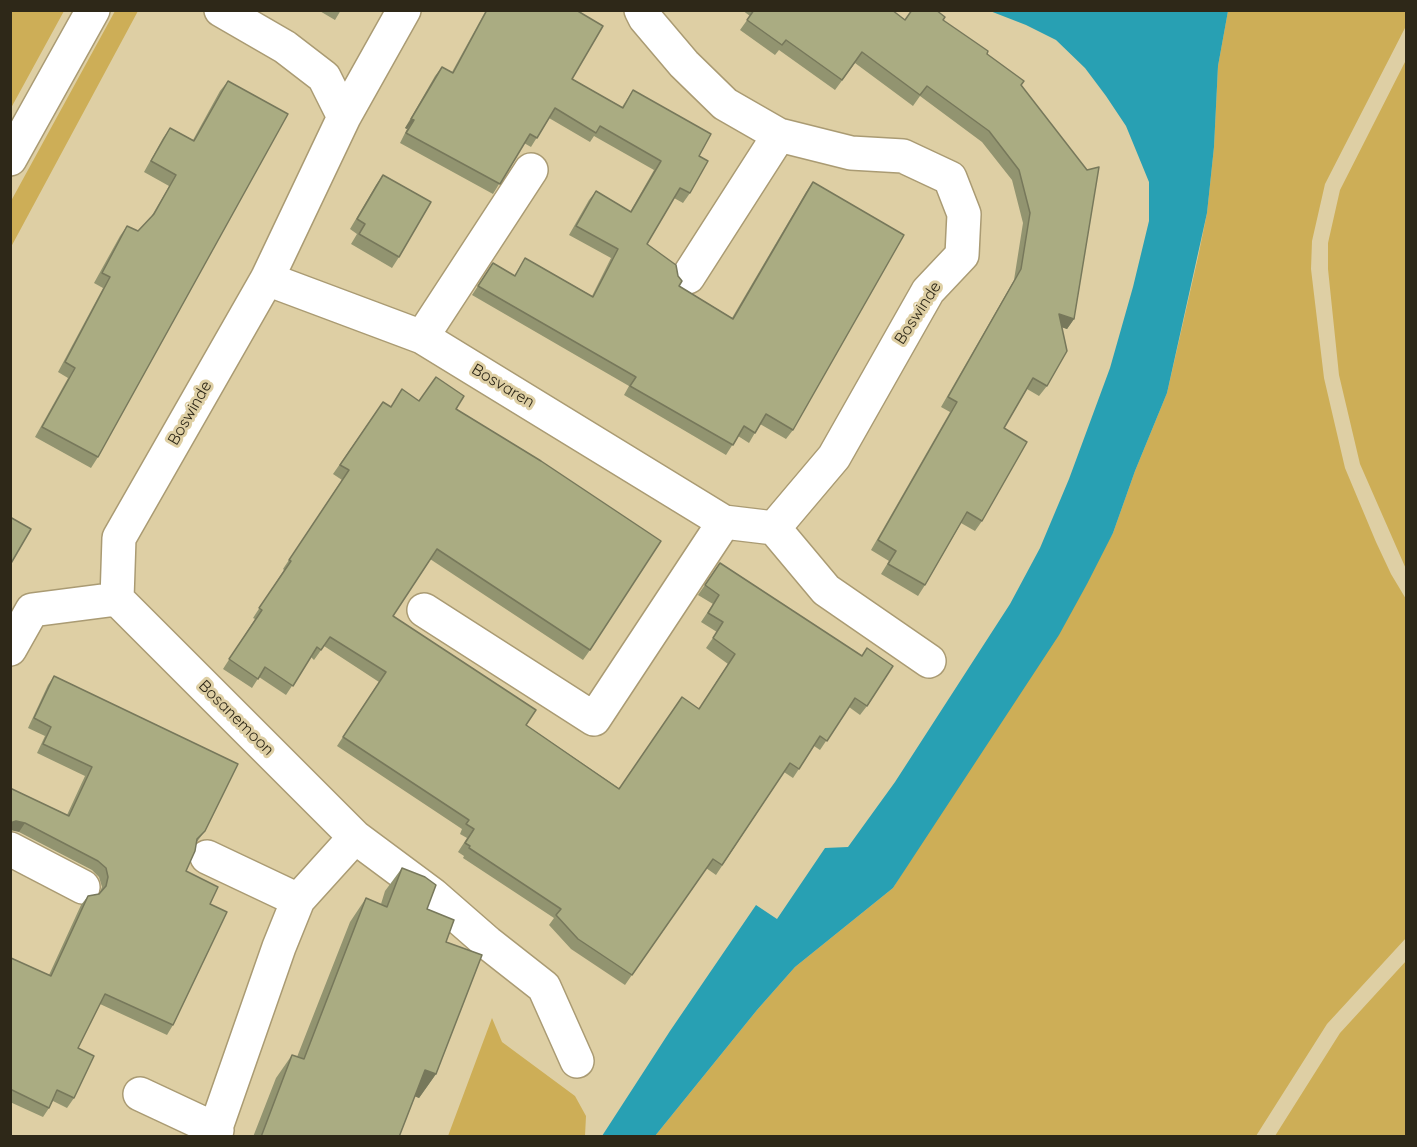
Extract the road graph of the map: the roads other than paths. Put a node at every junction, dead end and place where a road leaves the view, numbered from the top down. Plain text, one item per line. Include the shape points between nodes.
1 (93, 10) edge
2 (221, 10) edge
3 (404, 10) edge
4 (641, 10) edge
5 (344, 117) junction
6 (779, 135) junction
7 (10, 159) edge
8 (531, 170) dead end
9 (688, 277) dead end
10 (267, 279) junction
11 (422, 338) junction
12 (724, 522) junction
13 (774, 528) junction
14 (117, 599) junction
15 (424, 610) dead end
16 (10, 649) edge
17 (929, 662) dead end
18 (355, 837) junction
19 (10, 849) edge
20 (207, 857) dead end
21 (83, 887) dead end
22 (298, 900) junction
23 (577, 1062) dead end
24 (140, 1094) dead end
25 (215, 1133) edge

1 - 7 street
2 - 5 street via 285,47 324,77
3 - 5 street, Boswinde
4 - 6 street, Boswinde via 684,64 725,104
5 - 10 street, Boswinde
6 - 9 street
6 - 13 street, Boswinde via 850,153 903,156 950,178 964,214 962,255 928,291 834,457
8 - 11 street
10 - 11 street, Bosvaren
10 - 14 street, Boswinde via 119,538
11 - 12 street, Bosvaren
12 - 13 street, Bosvaren
12 - 15 street via 594,718
13 - 17 street via 826,590
14 - 16 street via 32,610
14 - 18 street, Bosanemoon
18 - 22 street
18 - 23 street, Bosanemoon via 433,895 544,987
19 - 21 street
20 - 22 street
22 - 25 street
24 - 25 street

